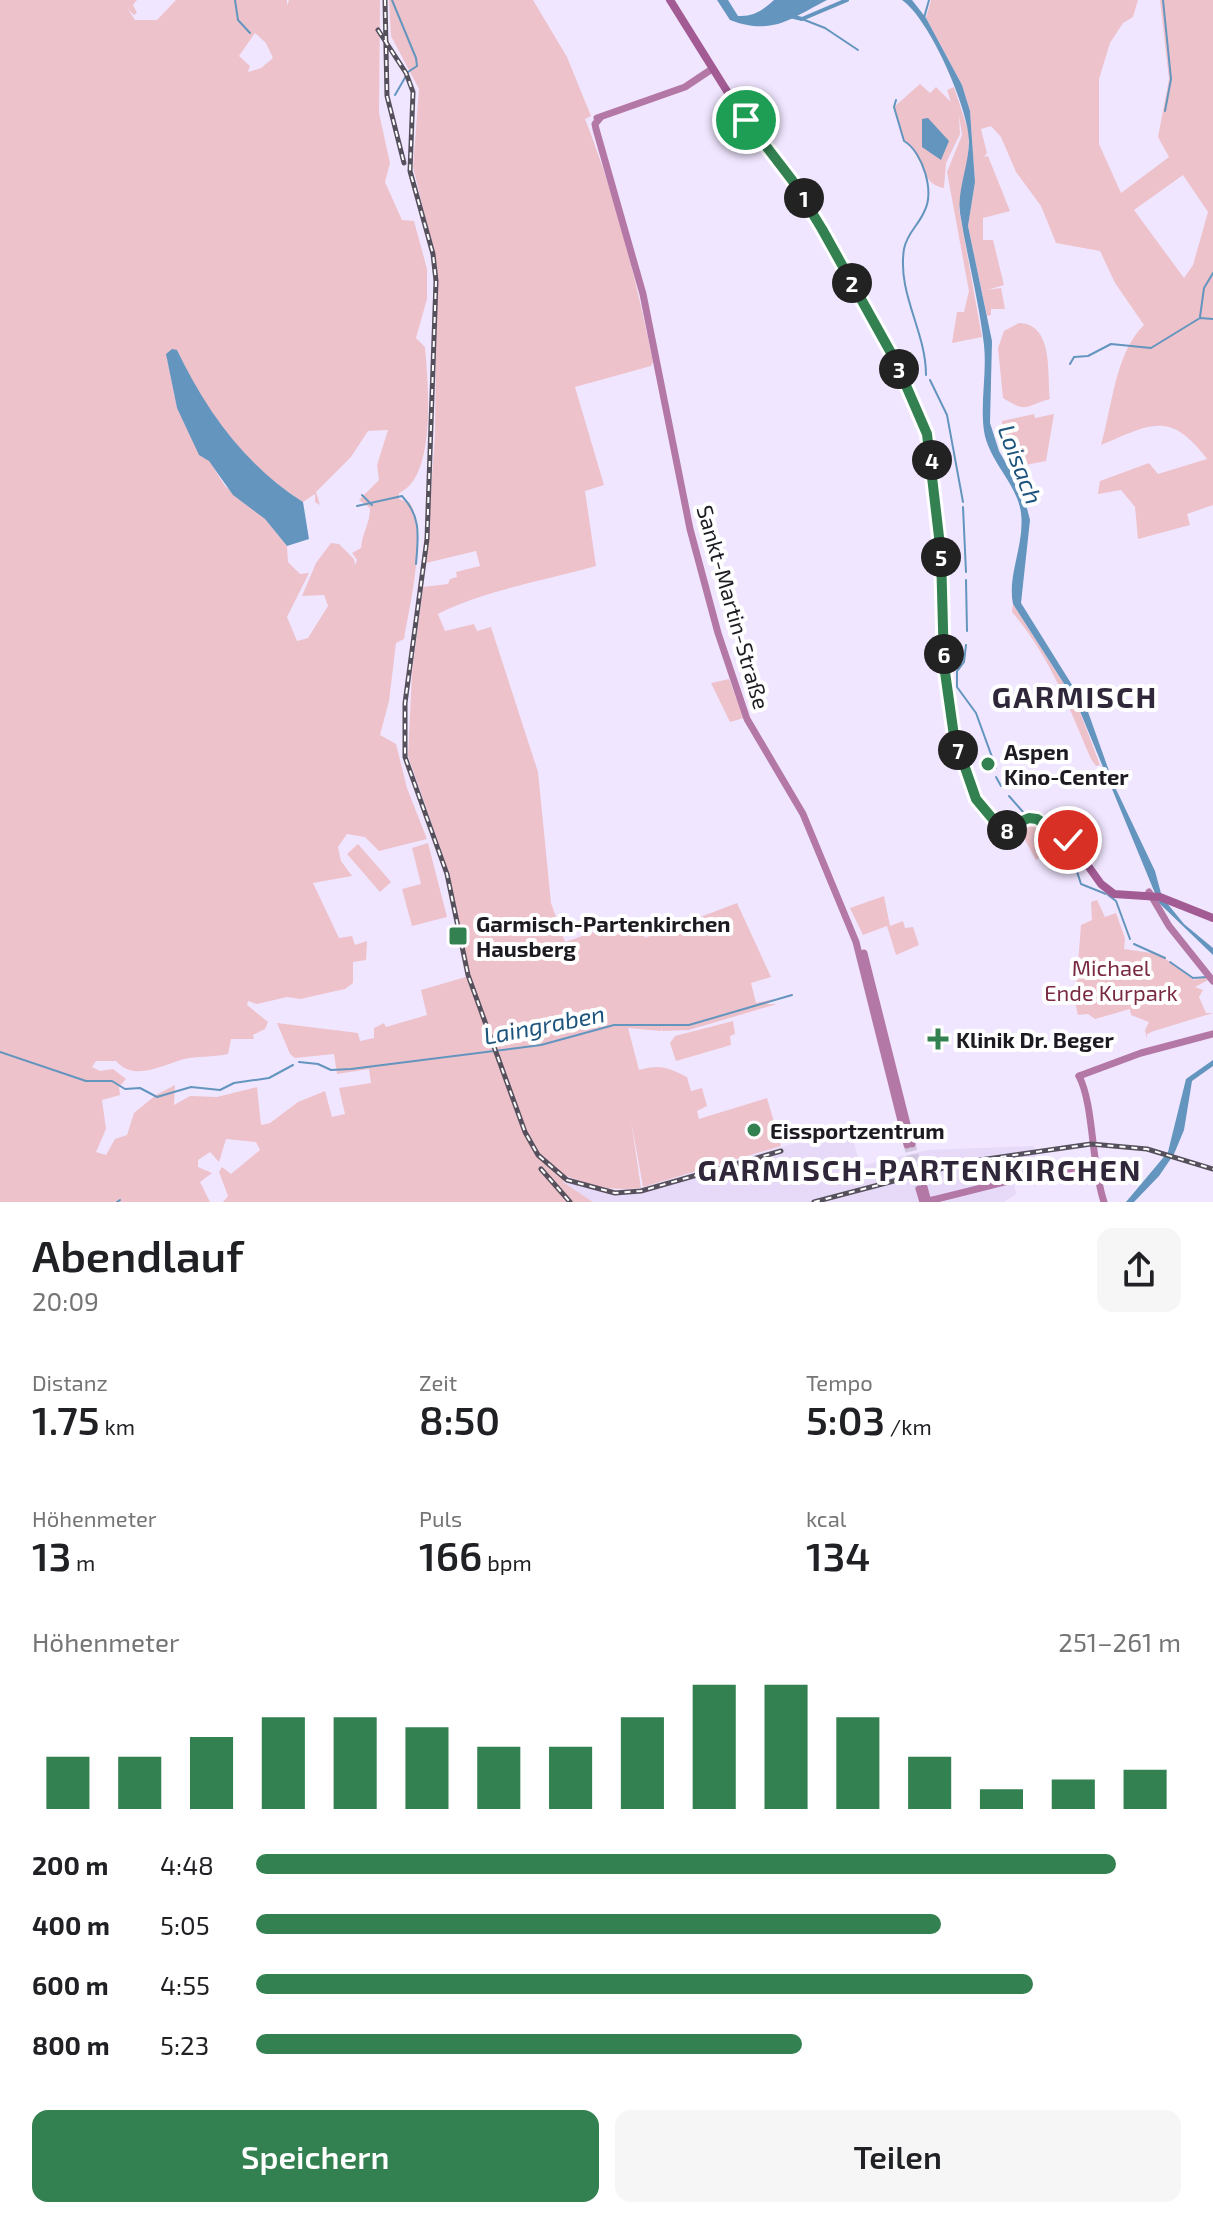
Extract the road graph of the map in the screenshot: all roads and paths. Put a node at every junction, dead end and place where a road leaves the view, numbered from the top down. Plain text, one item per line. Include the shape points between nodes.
1 (670, 0) edge
2 (714, 72) junction
3 (703, 75) joint
4 (1158, 896) junction
5 (1213, 918) edge
6 (1213, 981) edge
7 (1213, 1034) edge
8 (910, 1144) tunnel mouth
9 (1093, 1165) junction
10 (922, 1188) tunnel mouth
11 (927, 1201) edge
12 (1104, 1202) edge

1 - 2 main road
2 - 3 main road
2 - 4 main road via 817,221 895,360 927,434 941,554 944,667 954,736 979,805 1006,830 1025,820 1042,820 1063,835 1109,891 1124,897
3 - 8 main road, Sankt-Martin-Straße via 672,92 594,119 591,127 606,162 652,334 690,529 738,695 770,762 818,836 868,964
4 - 5 main road
4 - 6 main road via 1169,926
7 - 9 main road via 1141,1053 1082,1081
9 - 11 main road
9 - 12 main road
10 - 11 main road

